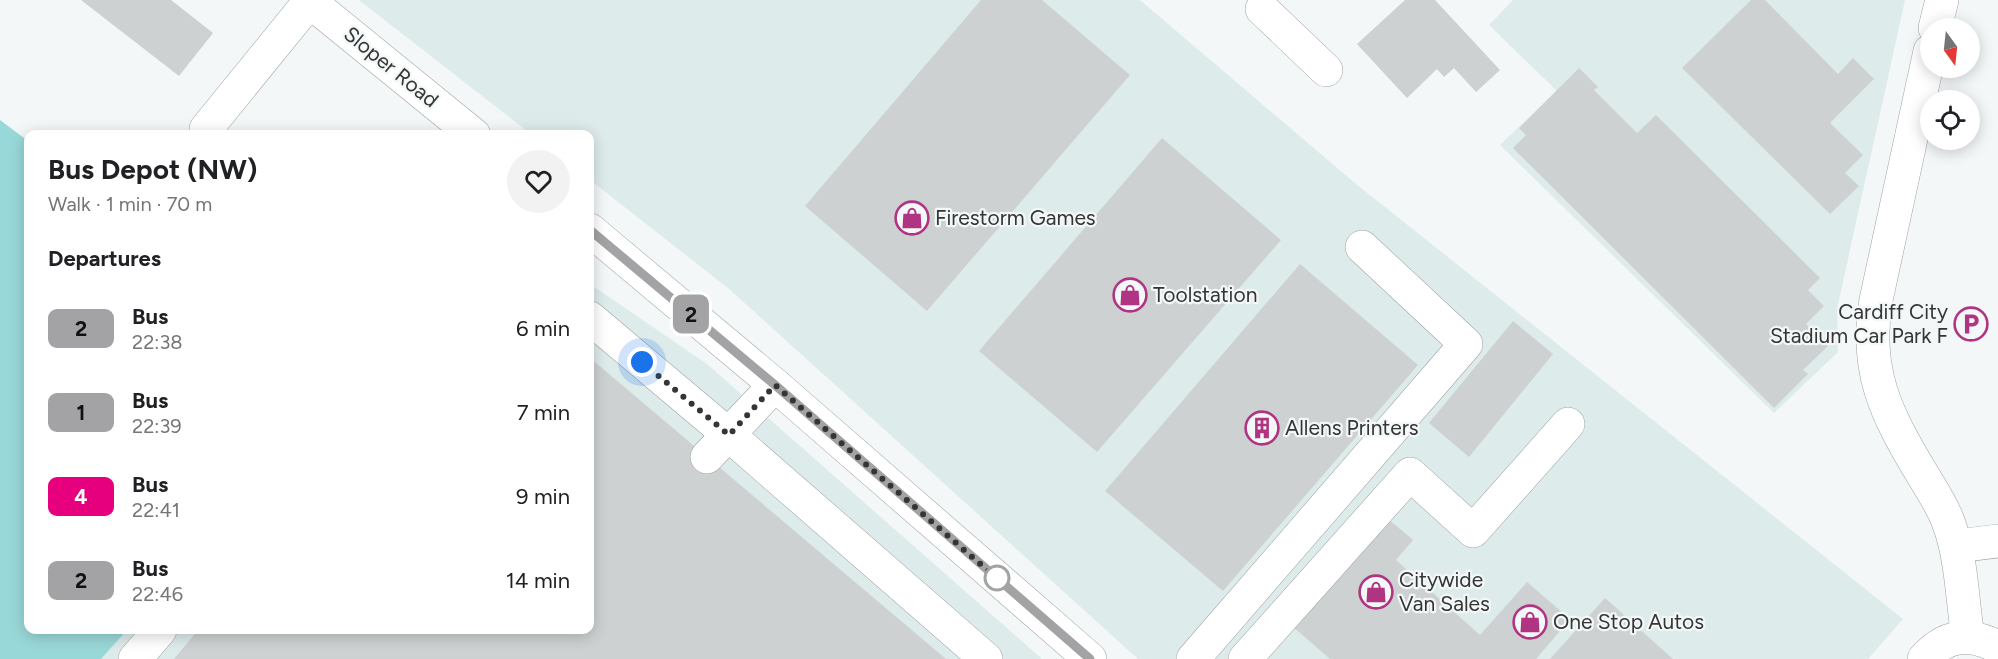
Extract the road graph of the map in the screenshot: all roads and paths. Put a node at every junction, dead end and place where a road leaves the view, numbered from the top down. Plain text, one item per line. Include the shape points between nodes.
1 (1942, 0) edge
2 (309, 1) edge
3 (1263, 3) edge
4 (1938, 18) edge
5 (1326, 70) dead end
6 (1924, 78) edge
7 (206, 129) dead end
8 (468, 130) edge
9 (594, 233) edge
10 (1362, 247) dead end
11 (594, 322) edge
12 (775, 385) junction
13 (1568, 424) dead end
14 (718, 446) junction
15 (1998, 542) edge
16 (1957, 546) junction
17 (157, 634) edge
18 (1983, 642) edge
19 (135, 659) edge
20 (986, 659) edge
21 (1090, 659) edge
22 (1193, 659) edge
23 (1245, 659) edge
24 (1924, 659) edge

1 - 4 street
2 - 7 street
2 - 8 street, Sloper Road
3 - 5 street
6 - 16 street via 1876,300 1872,351 1886,410 1941,505
9 - 12 street
10 - 22 street via 1467,344
11 - 14 street
12 - 14 street
12 - 21 street
13 - 23 street via 1473,531 1410,474
14 - 20 street
15 - 16 street
16 - 18 street
17 - 19 street
18 - 24 street via 1951,639

